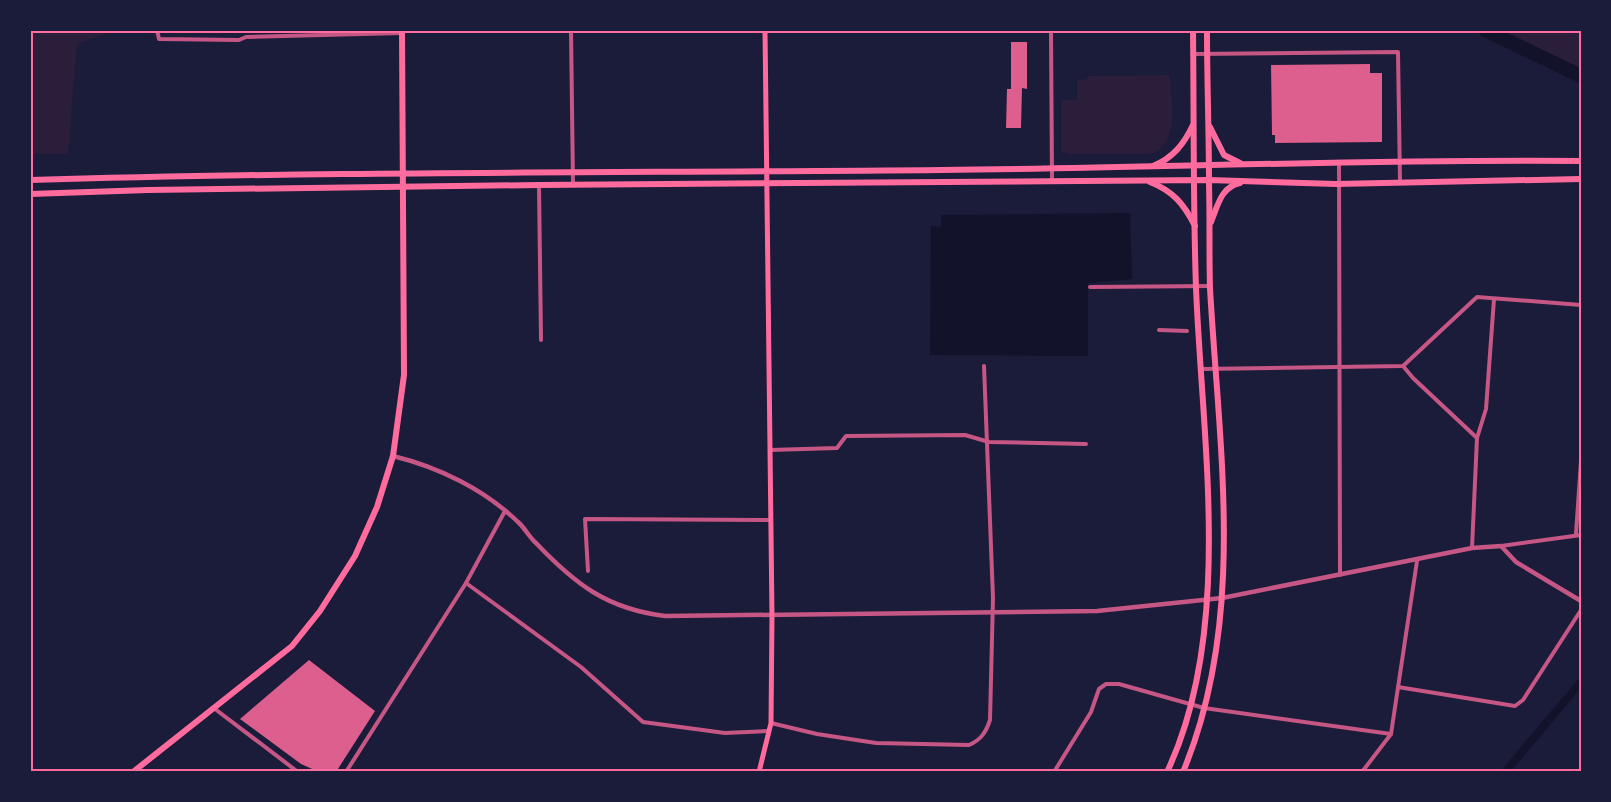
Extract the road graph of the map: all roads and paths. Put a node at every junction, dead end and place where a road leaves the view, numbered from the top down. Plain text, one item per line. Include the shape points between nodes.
1 (157, 30) edge
2 (246, 30) edge
3 (571, 30) edge
4 (765, 30) edge
5 (1051, 30) edge
6 (1193, 30) edge
7 (1206, 30) edge
8 (402, 32) edge
9 (246, 36) junction
10 (1194, 54) junction
11 (1207, 55) junction
12 (1194, 122) junction
13 (1208, 123) junction
14 (1399, 160) junction
15 (1581, 160) edge
16 (1339, 162) junction
17 (1250, 164) junction
18 (1195, 167) junction
19 (1209, 167) junction
20 (1149, 168) junction
21 (1052, 169) junction
22 (573, 171) junction
23 (765, 171) junction
24 (403, 174) junction
25 (1581, 179) edge
26 (30, 180) edge
27 (1195, 180) junction
28 (1209, 180) junction
29 (1052, 181) junction
30 (1147, 181) junction
31 (1248, 181) junction
32 (1400, 181) junction
33 (1341, 183) junction
34 (765, 184) junction
35 (539, 185) junction
36 (573, 185) junction
37 (404, 187) junction
38 (30, 194) edge
39 (1209, 226) junction
40 (1196, 227) junction
41 (1210, 286) junction
42 (1090, 287) dead end
43 (1196, 287) junction
44 (1494, 299) junction
45 (1581, 305) edge
46 (1159, 330) dead end
47 (1186, 331) dead end
48 (541, 340) dead end
49 (984, 366) dead end
50 (1403, 366) junction
51 (1216, 368) junction
52 (1338, 368) junction
53 (1201, 369) junction
54 (1477, 438) junction
55 (988, 442) junction
56 (1086, 444) dead end
57 (770, 450) junction
58 (393, 456) junction
59 (1581, 461) edge
60 (505, 511) junction
61 (771, 520) junction
62 (1578, 535) edge
63 (1501, 546) junction
64 (1473, 548) junction
65 (1417, 561) junction
66 (588, 572) dead end
67 (1340, 576) junction
68 (466, 583) junction
69 (1222, 598) junction
70 (1208, 599) junction
71 (1581, 601) edge
72 (1581, 610) edge
73 (991, 613) junction
74 (772, 616) junction
75 (1398, 687) junction
76 (1191, 705) junction
77 (1204, 708) junction
78 (215, 709) junction
79 (771, 723) junction
80 (769, 731) junction
81 (1391, 734) junction
82 (133, 772) edge
83 (298, 772) edge
84 (346, 772) edge
85 (759, 772) edge
86 (1054, 772) edge
87 (1167, 772) edge
88 (1183, 772) edge
89 (1362, 772) edge

1 - 9 street via 159,39 239,40
2 - 9 street
3 - 22 street
4 - 23 main road
5 - 21 street
6 - 10 main road
7 - 11 main road
8 - 9 street
8 - 24 main road
10 - 11 street
10 - 12 main road
11 - 13 main road
11 - 14 street via 1398,52
12 - 18 main road
12 - 20 main road via 1176,152
13 - 17 main road via 1224,155 1234,162
13 - 19 main road
14 - 15 main road
14 - 16 main road
14 - 32 street
16 - 17 main road
16 - 33 street
17 - 19 main road
18 - 19 main road
18 - 20 main road
18 - 27 main road
19 - 28 main road
20 - 21 main road
21 - 23 main road
21 - 29 street
22 - 23 main road
22 - 24 main road
22 - 36 street
23 - 34 main road
24 - 26 main road
24 - 37 main road
25 - 32 main road
27 - 28 main road
27 - 30 main road
27 - 40 main road
28 - 31 main road
28 - 39 main road
29 - 30 main road
29 - 34 main road
30 - 40 main road via 1176,196
31 - 33 main road
31 - 39 main road via 1229,186
32 - 33 main road
33 - 52 street
34 - 36 main road
34 - 57 main road
35 - 36 main road
35 - 37 main road
35 - 48 street
37 - 38 main road
37 - 58 main road via 404,375
39 - 41 main road
40 - 43 main road
41 - 43 street
41 - 51 main road
42 - 43 street
43 - 53 main road
44 - 45 street
44 - 50 street via 1477,297
44 - 54 street via 1486,409
46 - 47 street
49 - 55 street
50 - 52 street
50 - 54 street
51 - 52 street
51 - 53 street
51 - 69 main road
52 - 67 street
53 - 70 main road
54 - 64 street
55 - 56 street
55 - 57 street via 965,435 846,436 837,448
55 - 73 street
57 - 61 main road
58 - 60 street via 444,473
58 - 78 main road via 377,507 355,556 320,611 292,646
59 - 62 street
60 - 68 street
60 - 74 street via 574,581 618,606 665,616
61 - 66 street via 585,519
61 - 74 main road
62 - 63 street
63 - 64 street
63 - 71 street via 1515,562
64 - 65 street
65 - 67 street
65 - 75 street
67 - 69 street
68 - 80 street via 581,668 643,722 725,733
68 - 84 street
69 - 70 street
69 - 77 main road via 1218,650
70 - 73 street via 1097,611
70 - 76 main road
72 - 75 street via 1523,700 1515,706
73 - 74 street
73 - 79 street via 990,720 977,742 876,743
74 - 79 main road
75 - 81 street
76 - 77 street
76 - 86 street via 1119,684 1106,684 1099,689 1091,712
76 - 87 main road
77 - 81 street
77 - 88 main road
78 - 82 main road
78 - 83 street
79 - 80 main road
80 - 85 main road
81 - 89 street

